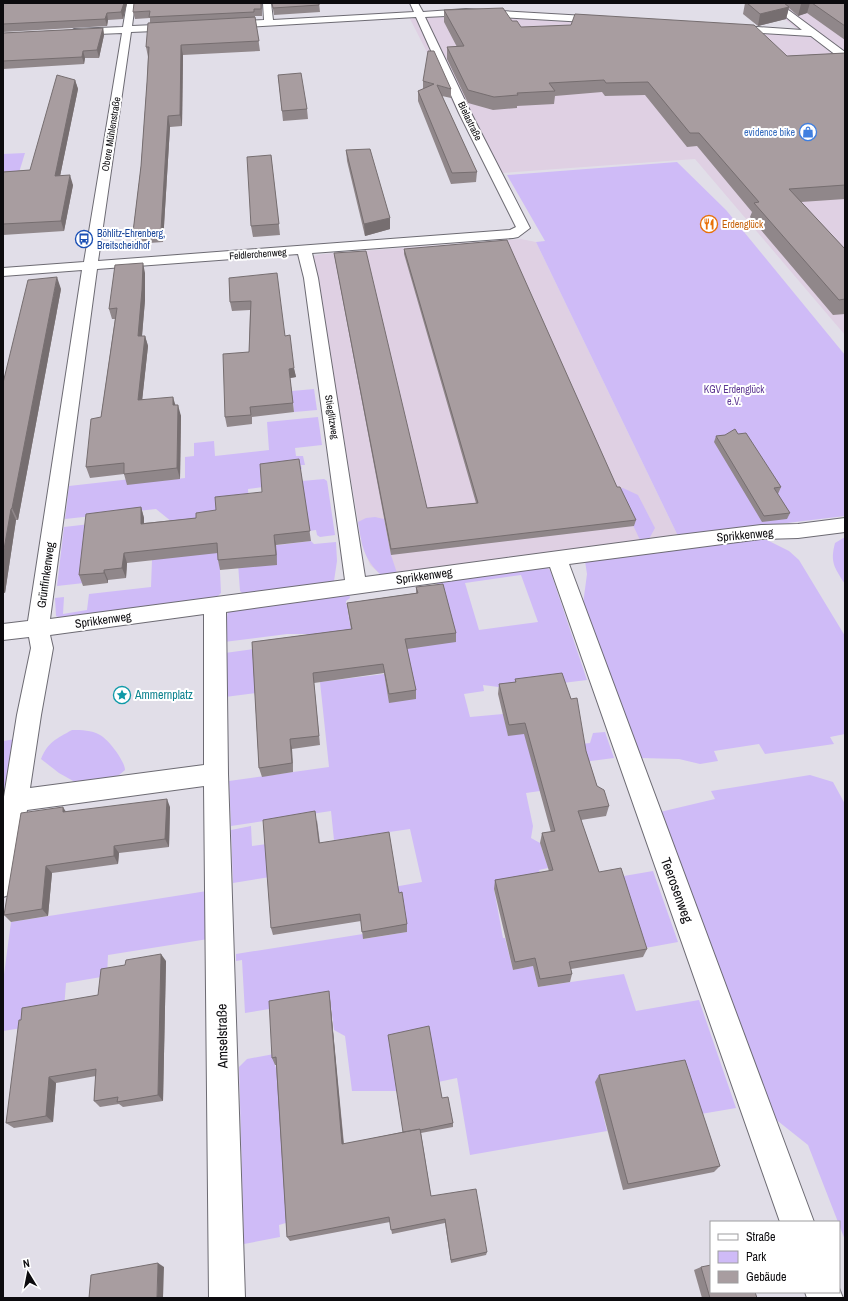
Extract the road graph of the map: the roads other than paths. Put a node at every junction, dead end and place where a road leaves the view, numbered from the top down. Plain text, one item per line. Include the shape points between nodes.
1 (131, 3) edge
2 (267, 3) edge
3 (414, 3) edge
4 (773, 3) edge
5 (420, 15) junction
6 (615, 21) edge
7 (269, 23) junction
8 (218, 25) edge
9 (187, 27) edge
10 (718, 27) edge
11 (127, 30) junction
12 (62, 33) edge
13 (813, 33) junction
14 (845, 57) edge
15 (513, 234) joint
16 (304, 250) junction
17 (90, 266) junction
18 (3, 272) edge
19 (845, 525) edge
20 (557, 558) junction
21 (356, 585) junction
22 (215, 605) junction
23 (38, 628) junction
24 (3, 632) edge
25 (216, 774) junction
26 (11, 807) edge
27 (3, 884) edge
28 (797, 1221) edge
29 (227, 1298) edge

1 - 11 street, Obere Mühlenstraße
2 - 7 street
3 - 5 street, Bielastraße
4 - 13 street
5 - 6 street via 466,12
5 - 7 street
5 - 15 street, Bielastraße via 465,113 523,228
7 - 8 street
9 - 11 street
10 - 13 street
11 - 12 street
11 - 17 street, Obere Mühlenstraße
13 - 14 street
15 - 16 street, Feldlerchenweg
16 - 17 street, Feldlerchenweg
16 - 21 street, Stieglitzweg via 311,278
17 - 18 street, Feldlerchenweg
17 - 23 street, Grünfinkenweg
19 - 20 street, Sprikkenweg via 728,536
20 - 21 street, Sprikkenweg
20 - 28 street, Teerosenweg
21 - 22 street, Sprikkenweg
22 - 23 street, Sprikkenweg
22 - 25 street
23 - 24 street, Sprikkenweg
23 - 26 street, Grünfinkenweg via 42,648
25 - 26 street
25 - 29 street, Amselstraße
26 - 27 street, Grünfinkenweg

